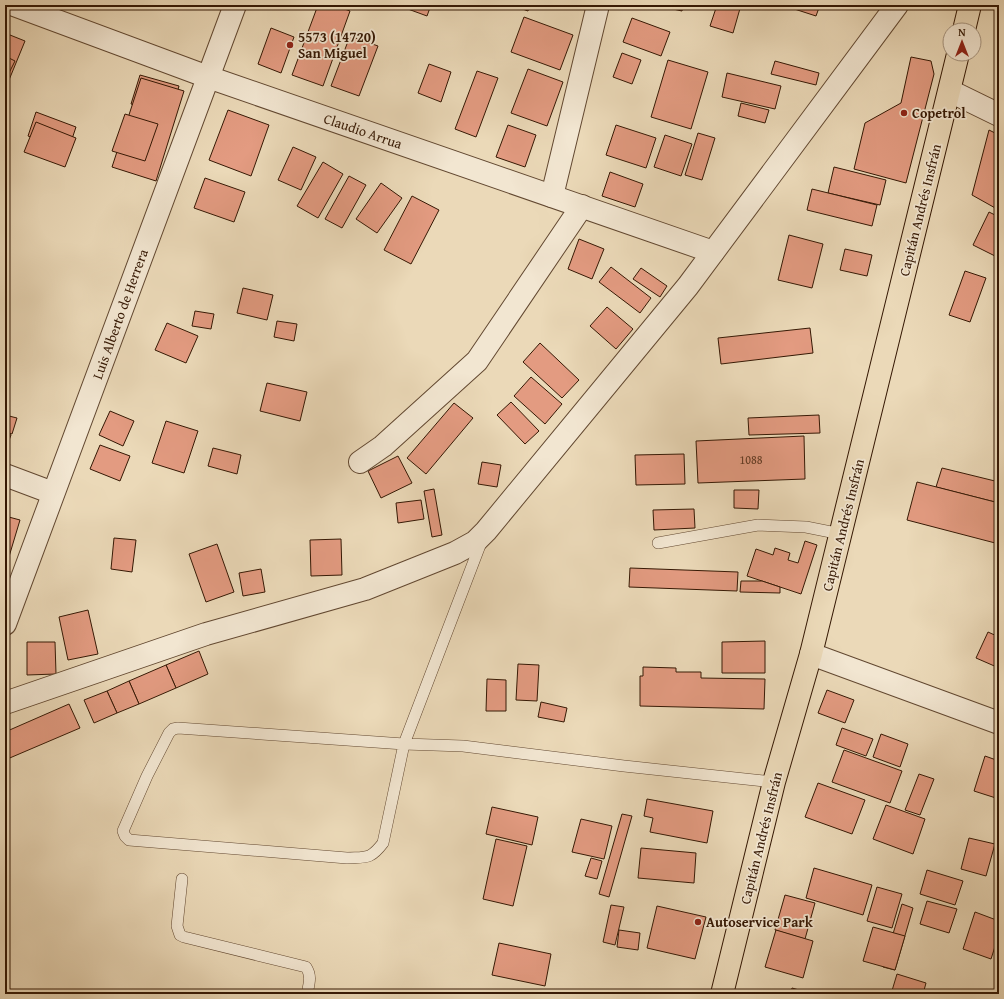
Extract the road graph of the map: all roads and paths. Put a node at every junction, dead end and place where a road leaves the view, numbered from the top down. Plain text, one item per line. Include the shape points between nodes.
1 (14, 5) edge
2 (235, 5) edge
3 (598, 5) edge
4 (897, 5) edge
5 (970, 5) edge
6 (966, 22) edge
7 (956, 62) edge
8 (208, 77) junction
9 (950, 91) junction
10 (999, 115) edge
11 (552, 196) junction
12 (582, 206) junction
13 (713, 252) junction
14 (360, 462) dead end
15 (5, 475) edge
16 (54, 493) junction
17 (486, 531) junction
18 (840, 534) junction
19 (658, 543) dead end
20 (5, 624) edge
21 (811, 654) junction
22 (5, 703) edge
23 (999, 722) edge
24 (404, 744) junction
25 (774, 782) junction
26 (182, 879) dead end
27 (307, 994) edge
28 (722, 994) edge

1 - 8 street, Claudio Arrua
2 - 8 street, Luis Alberto de Herrera
3 - 11 street
4 - 13 street
5 - 6 main road
7 - 9 main road, Capitán Andrés Insfrán
8 - 11 street, Claudio Arrua
8 - 16 street, Luis Alberto de Herrera
9 - 10 street
9 - 18 main road, Capitán Andrés Insfrán
11 - 12 street, Claudio Arrua
12 - 13 street, Claudio Arrua
12 - 14 street via 477,360 383,446
13 - 17 street via 688,286
15 - 16 street
16 - 20 street, Luis Alberto de Herrera
17 - 22 street via 475,542 455,554 365,589 206,634
17 - 24 lane
18 - 19 lane via 806,527 758,525
18 - 21 main road, Capitán Andrés Insfrán
21 - 23 street
21 - 25 main road, Capitán Andrés Insfrán
24 - 24 lane via 173,729 147,776 123,831 129,840 347,858 369,857 382,843
24 - 25 lane via 463,746
25 - 28 main road, Capitán Andrés Insfrán
26 - 27 lane via 177,926 180,935 306,967 310,977

